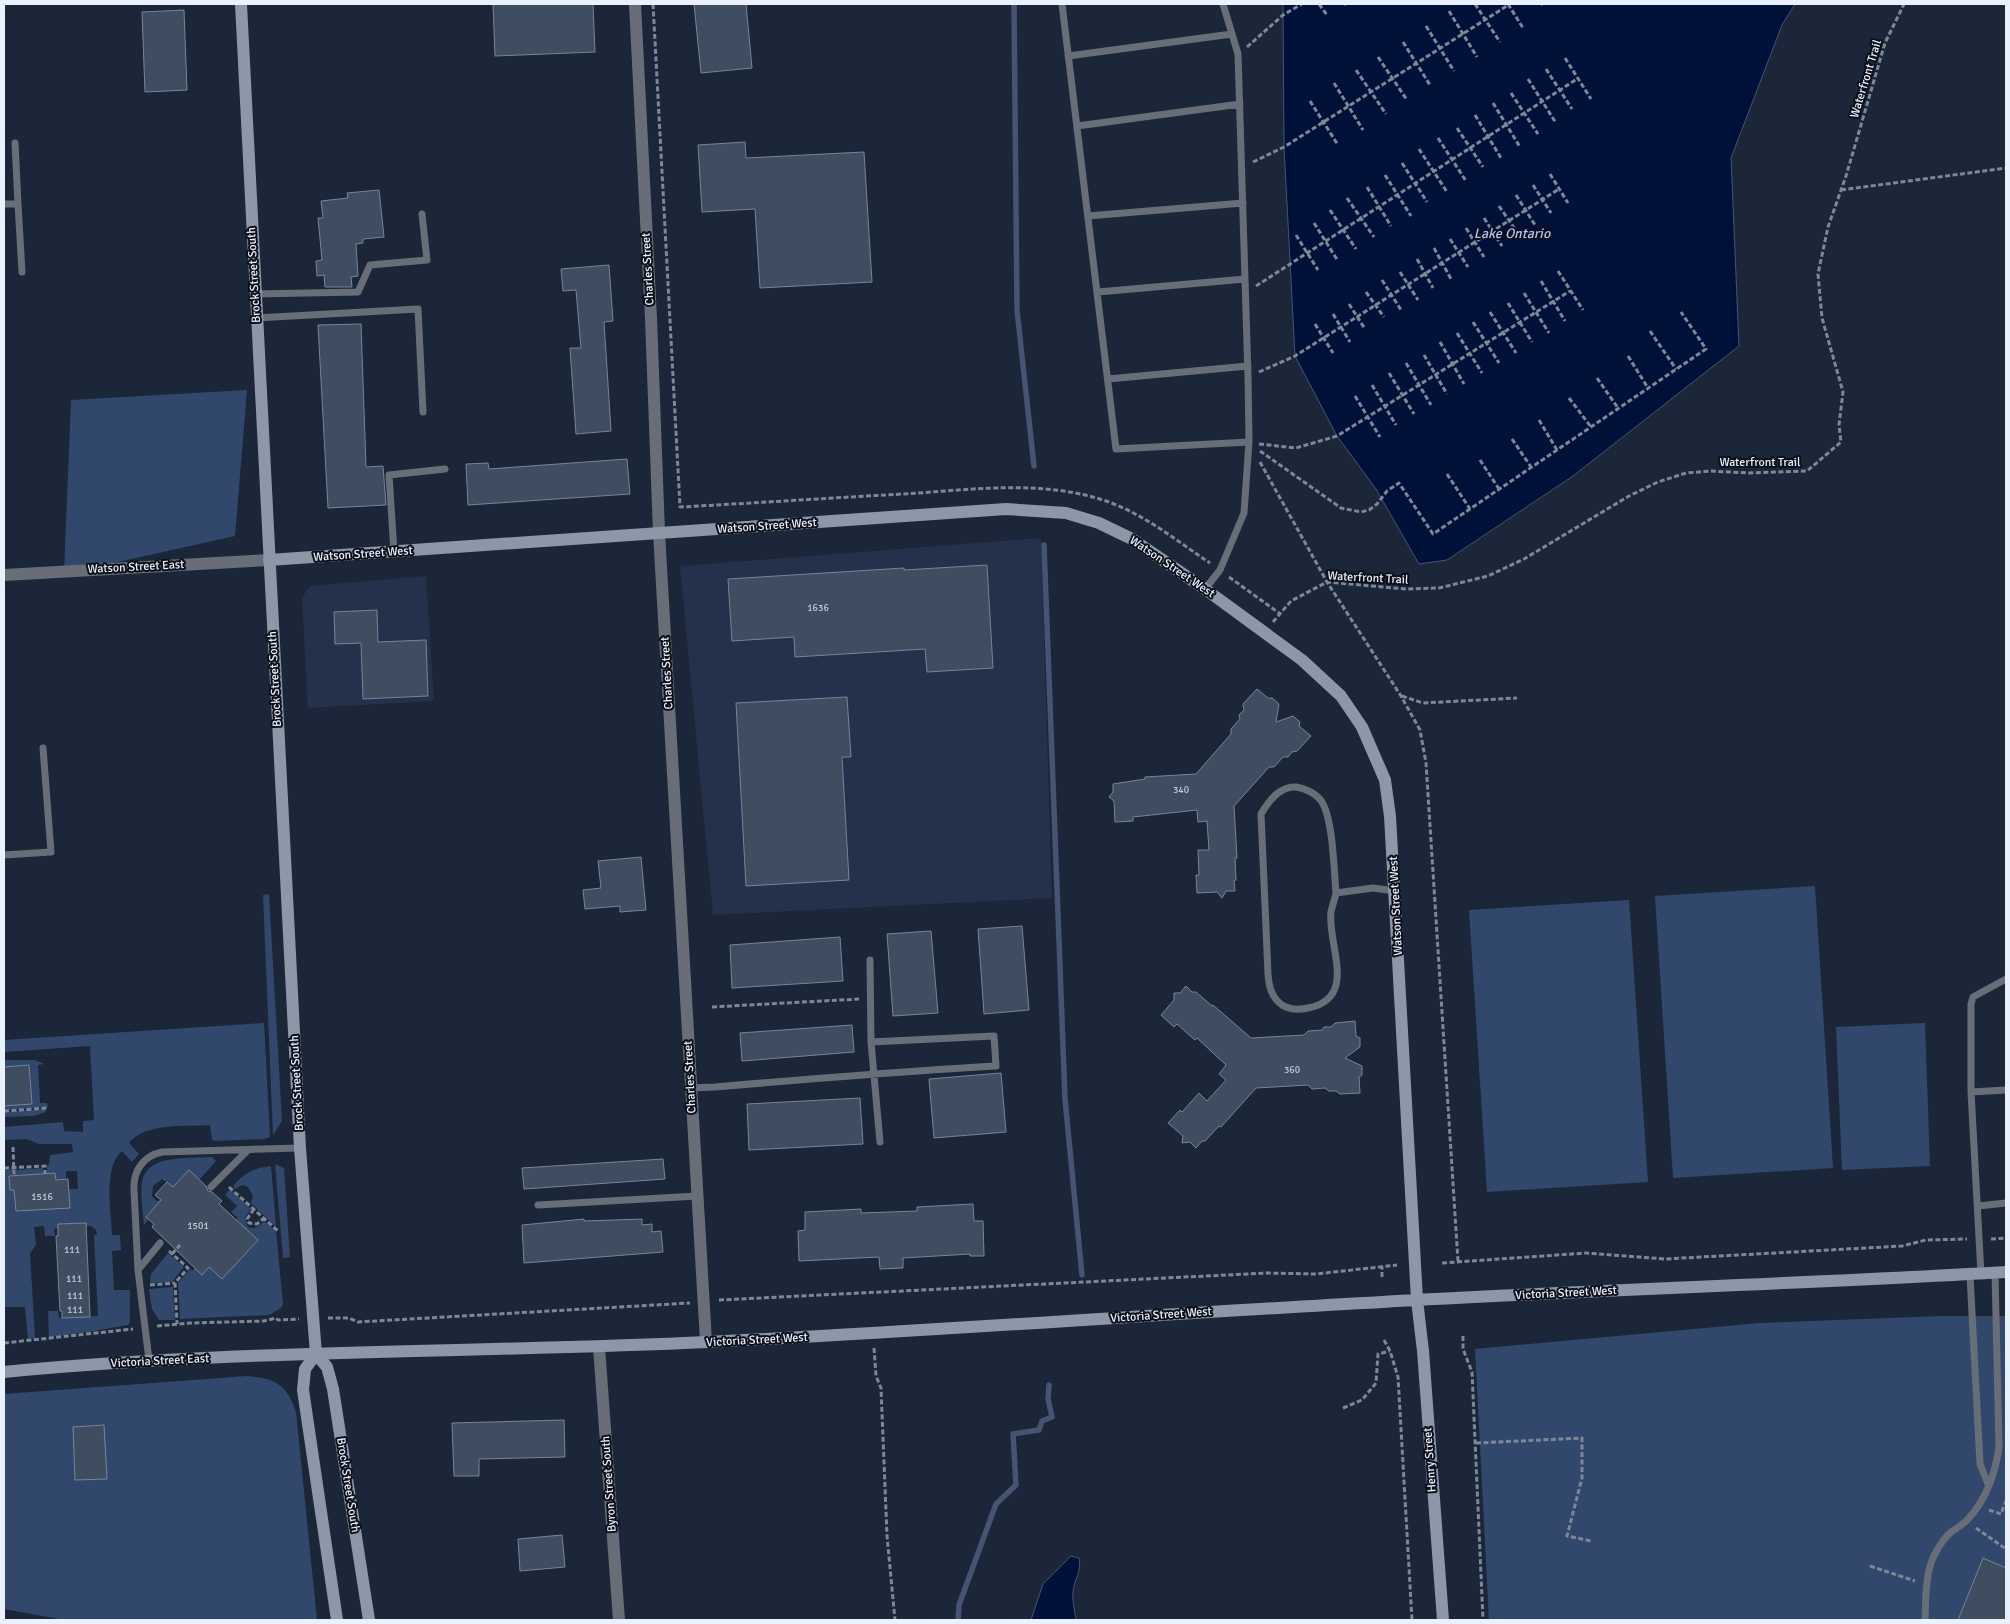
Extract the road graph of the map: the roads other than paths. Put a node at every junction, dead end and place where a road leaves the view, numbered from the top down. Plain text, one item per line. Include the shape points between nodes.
1 (241, 4) edge
2 (635, 4) edge
3 (1062, 4) edge
4 (1223, 4) edge
5 (1232, 34) junction
6 (1068, 56) junction
7 (1240, 104) junction
8 (1077, 126) junction
9 (14, 143) dead end
10 (1243, 203) junction
11 (4, 204) edge
12 (18, 204) junction
13 (422, 214) dead end
14 (1088, 216) junction
15 (22, 272) dead end
16 (1245, 279) junction
17 (1098, 292) junction
18 (255, 294) junction
19 (256, 318) junction
20 (1248, 366) junction
21 (1108, 380) junction
22 (423, 412) dead end
23 (1248, 442) junction
24 (445, 470) dead end
25 (659, 533) junction
26 (394, 552) junction
27 (269, 560) junction
28 (4, 575) edge
29 (1205, 589) junction
30 (43, 748) dead end
31 (4, 855) edge
32 (1395, 891) junction
33 (1336, 893) junction
34 (870, 960) dead end
35 (2006, 979) edge
36 (871, 1042) junction
37 (874, 1074) junction
38 (691, 1088) junction
39 (2006, 1090) edge
40 (1971, 1092) junction
41 (880, 1142) dead end
42 (300, 1148) junction
43 (247, 1151) junction
44 (211, 1187) dead end
45 (697, 1196) junction
46 (2006, 1204) edge
47 (538, 1205) dead end
48 (1978, 1206) junction
49 (160, 1244) road end
50 (138, 1270) junction
51 (2001, 1273) edge
52 (1976, 1274) junction
53 (1417, 1300) junction
54 (706, 1342) junction
55 (600, 1347) junction
56 (316, 1354) junction
57 (149, 1360) junction
58 (4, 1372) edge
59 (1988, 1484) junction
60 (337, 1620) edge
61 (369, 1620) edge
62 (619, 1620) edge
63 (1443, 1620) edge
64 (1925, 1620) edge

1 - 18 main road, Brock Street South
2 - 25 street, Charles Street
3 - 6 lane
4 - 5 lane
5 - 6 lane
5 - 7 lane via 1238,54
6 - 8 lane
7 - 8 lane
7 - 10 lane
8 - 14 lane
9 - 12 lane
10 - 14 lane
10 - 16 lane
11 - 12 lane
12 - 15 lane
13 - 18 lane via 427,260 370,265 358,292
14 - 17 lane
16 - 17 lane
16 - 20 lane
17 - 21 lane
18 - 19 main road, Brock Street South
19 - 22 lane via 418,309
19 - 27 main road, Brock Street South
20 - 21 lane
20 - 23 lane
21 - 23 lane via 1116,449
23 - 29 lane via 1244,513 1220,570
24 - 26 lane via 389,475
25 - 26 main road, Watson Street West
25 - 29 main road, Watson Street West via 1006,509 1066,514 1099,523 1132,539
25 - 38 street, Charles Street
26 - 27 main road, Watson Street West
27 - 28 street, Watson Street East
27 - 42 main road, Brock Street South
29 - 32 main road, Watson Street West via 1324,679 1341,696 1362,727 1385,780
30 - 31 lane via 51,852
32 - 33 lane via 1373,888
32 - 53 main road, Watson Street West
33 - 33 lane via 1331,913 1338,975 1335,988 1328,1000 1316,1006 1297,1010 1282,1005 1270,992 1268,974 1261,814 1268,801 1283,789 1306,790 1321,800 1327,812
34 - 36 lane
35 - 40 lane via 1973,997 1970,1004
36 - 37 lane
36 - 37 lane via 994,1036 996,1066
37 - 38 lane
37 - 41 lane
38 - 45 street, Charles Street
39 - 40 lane
40 - 48 lane
42 - 43 lane
42 - 56 main road, Brock Street South
43 - 44 lane
43 - 50 lane via 162,1152 149,1157 140,1166 134,1184
45 - 47 lane
45 - 54 street, Charles Street
46 - 48 lane
48 - 52 lane via 1981,1239
49 - 50 lane
50 - 57 lane
51 - 52 main road, Victoria Street West
51 - 59 lane via 1999,1446 1997,1466
52 - 53 main road, Victoria Street West
52 - 59 lane via 1980,1464
53 - 54 main road, Victoria Street West
53 - 63 main road, Henry Street
54 - 55 main road, Victoria Street West
55 - 56 main road, Victoria Street West
55 - 62 street, Byron Street South
56 - 57 main road, Victoria Street East
56 - 60 main road via 305,1369 303,1390
56 - 61 main road, Brock Street South via 327,1368 333,1389
57 - 58 main road, Victoria Street East
59 - 64 lane via 1980,1504 1967,1521 1948,1535 1931,1562

